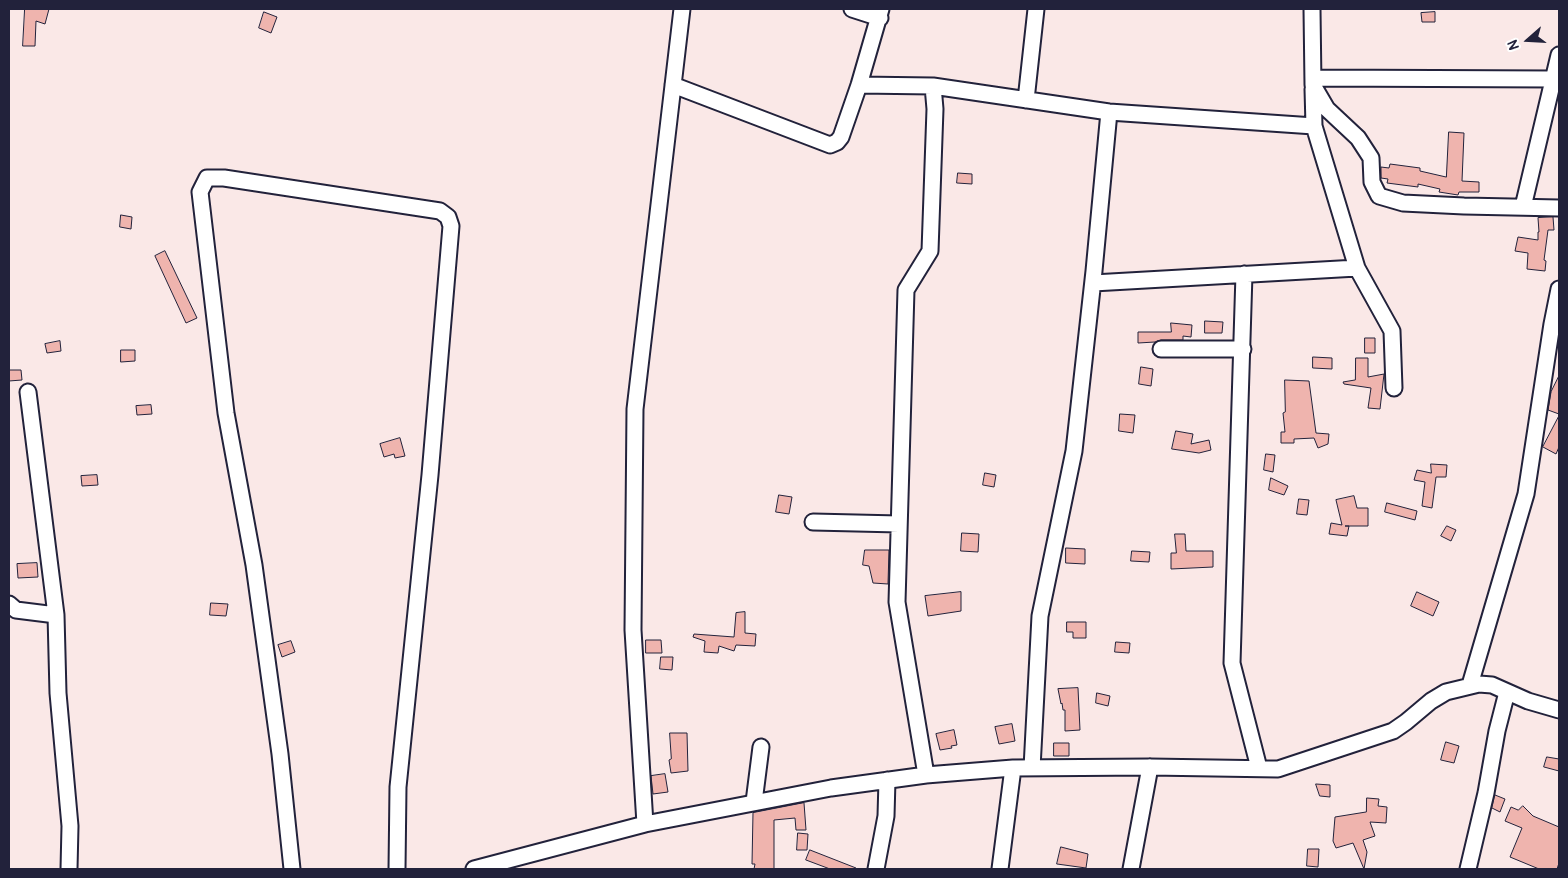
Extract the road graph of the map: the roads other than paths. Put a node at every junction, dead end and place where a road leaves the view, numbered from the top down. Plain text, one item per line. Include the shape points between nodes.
1 (682, 9) edge
2 (852, 9) edge
3 (1036, 9) edge
4 (1312, 9) edge
5 (881, 13) edge
6 (1559, 55) edge
7 (1554, 79) junction
8 (1313, 81) junction
9 (673, 85) junction
10 (859, 85) junction
11 (933, 86) junction
12 (1026, 100) junction
13 (1109, 112) junction
14 (1314, 126) junction
15 (1523, 207) junction
16 (1559, 208) edge
17 (1357, 268) junction
18 (1244, 274) junction
19 (1093, 283) junction
20 (1559, 288) edge
21 (1161, 349) dead end
22 (1243, 349) junction
23 (1394, 388) dead end
24 (28, 392) dead end
25 (813, 522) dead end
26 (900, 524) junction
27 (9, 604) edge
28 (56, 615) junction
29 (1470, 685) junction
30 (1507, 692) junction
31 (1559, 710) edge
32 (761, 747) dead end
33 (1150, 767) junction
34 (1013, 768) junction
35 (1032, 768) junction
36 (1259, 768) junction
37 (926, 775) junction
38 (887, 780) junction
39 (754, 802) junction
40 (645, 824) junction
41 (69, 869) edge
42 (292, 869) edge
43 (397, 869) edge
44 (474, 869) edge
45 (876, 869) edge
46 (1000, 869) edge
47 (1131, 869) edge
48 (1468, 869) edge

1 - 9 street
2 - 5 street
3 - 12 street
4 - 8 street
5 - 10 street
6 - 7 street
7 - 8 street
7 - 15 street
8 - 14 street
8 - 15 street via 1327,109 1358,138 1371,158 1372,182 1379,196 1403,203
9 - 10 street via 830,145 841,137
9 - 40 street via 635,408 633,630
10 - 11 street
11 - 12 street
11 - 26 street via 930,251 906,290
12 - 13 street
13 - 14 street
13 - 19 street
14 - 17 street
15 - 16 street
17 - 18 street
17 - 23 street via 1392,331
18 - 19 street
18 - 22 street
19 - 35 street via 1074,451 1040,616
20 - 29 street via 1526,494
21 - 22 street
22 - 36 street via 1232,664
24 - 28 street
25 - 26 street
26 - 37 street via 897,602
27 - 28 street via 16,610
28 - 41 street via 58,693 70,826
29 - 30 street via 1492,685
29 - 36 street via 1446,692 1385,734 1294,764
30 - 31 street
30 - 48 street
32 - 39 street
33 - 35 street
33 - 36 street
33 - 47 street
34 - 35 street
34 - 37 street
34 - 46 street
37 - 38 street
38 - 39 street
38 - 45 street via 886,816
39 - 40 street
40 - 44 street
42 - 43 street via 254,565 226,413 200,192 207,178 440,211 452,226 398,787

